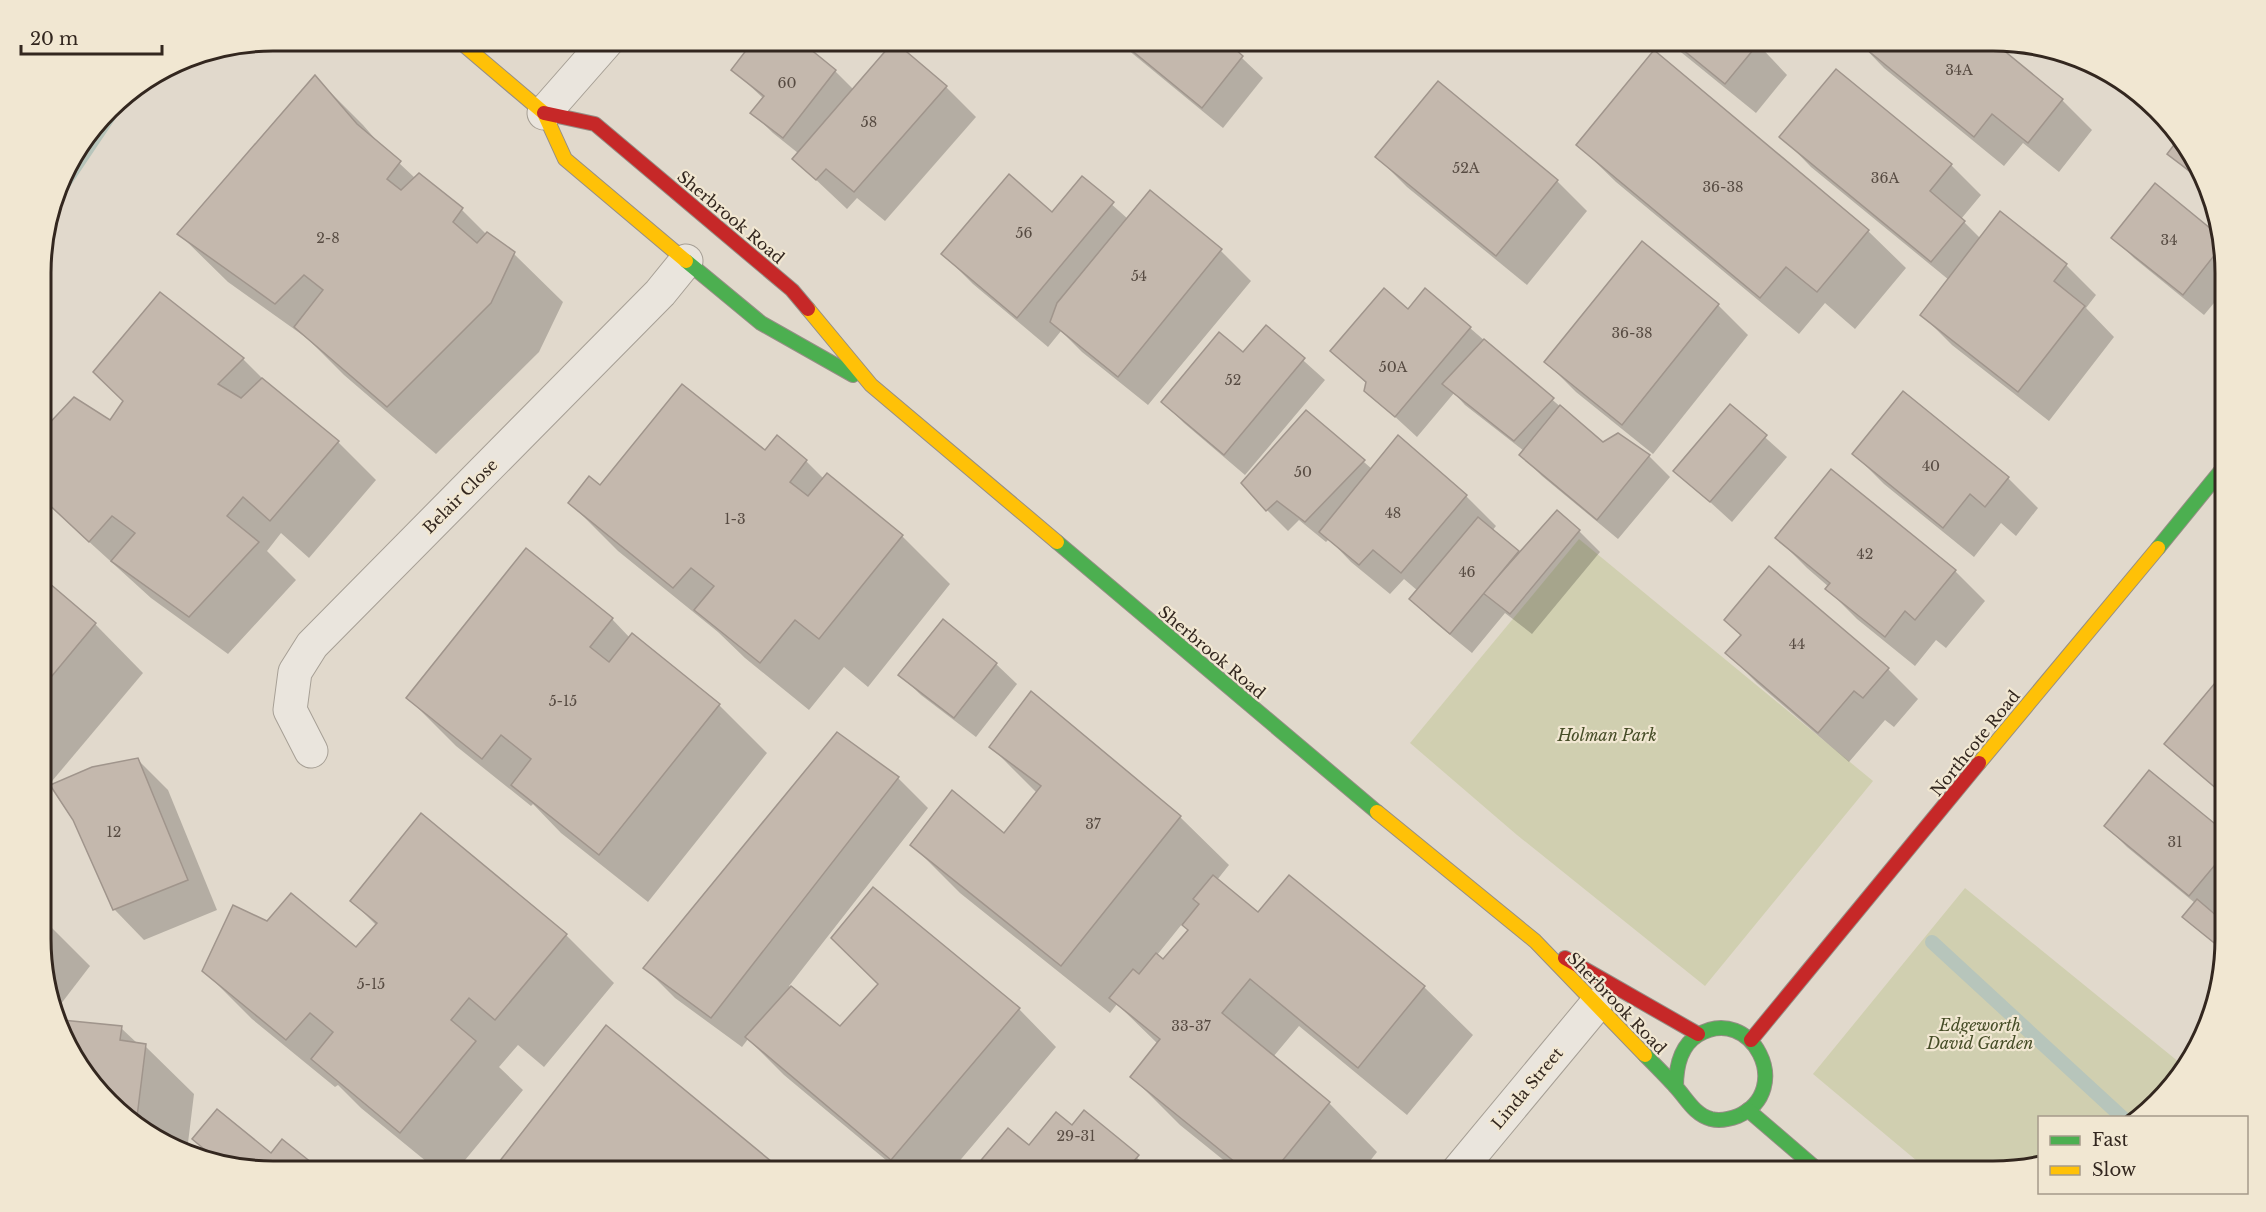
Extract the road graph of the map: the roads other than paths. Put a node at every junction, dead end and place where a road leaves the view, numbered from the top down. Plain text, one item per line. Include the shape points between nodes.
1 (471, 51) edge
2 (598, 51) edge
3 (544, 114) junction
4 (686, 261) junction
5 (871, 385) junction
6 (2215, 478) edge
7 (311, 751) dead end
8 (1535, 941) junction
9 (1595, 1006) junction
10 (1698, 1035) junction
11 (1751, 1040) junction
12 (1676, 1087) junction
13 (1748, 1110) junction
14 (1466, 1161) edge
15 (1807, 1161) edge

1 - 3 main road, Sherbrook Road
2 - 3 street
3 - 4 main road, Sherbrook Road via 565,159
3 - 5 main road, Sherbrook Road via 595,124 792,290
4 - 5 main road, Sherbrook Road via 761,323
4 - 7 street, Belair Close via 660,293 312,645 295,672 290,710
5 - 8 main road, Sherbrook Road
6 - 11 main road, Northcote Road
8 - 9 main road, Sherbrook Road
8 - 10 main road, Sherbrook Road
9 - 12 main road, Sherbrook Road
9 - 14 street, Linda Street
10 - 11 main road via 1725,1029
10 - 12 main road, Sherbrook Road via 1685,1045 1678,1058
11 - 13 main road via 1759,1050 1766,1075 1764,1088
12 - 13 main road, Sherbrook Road via 1693,1112 1706,1118 1735,1118
13 - 15 main road

